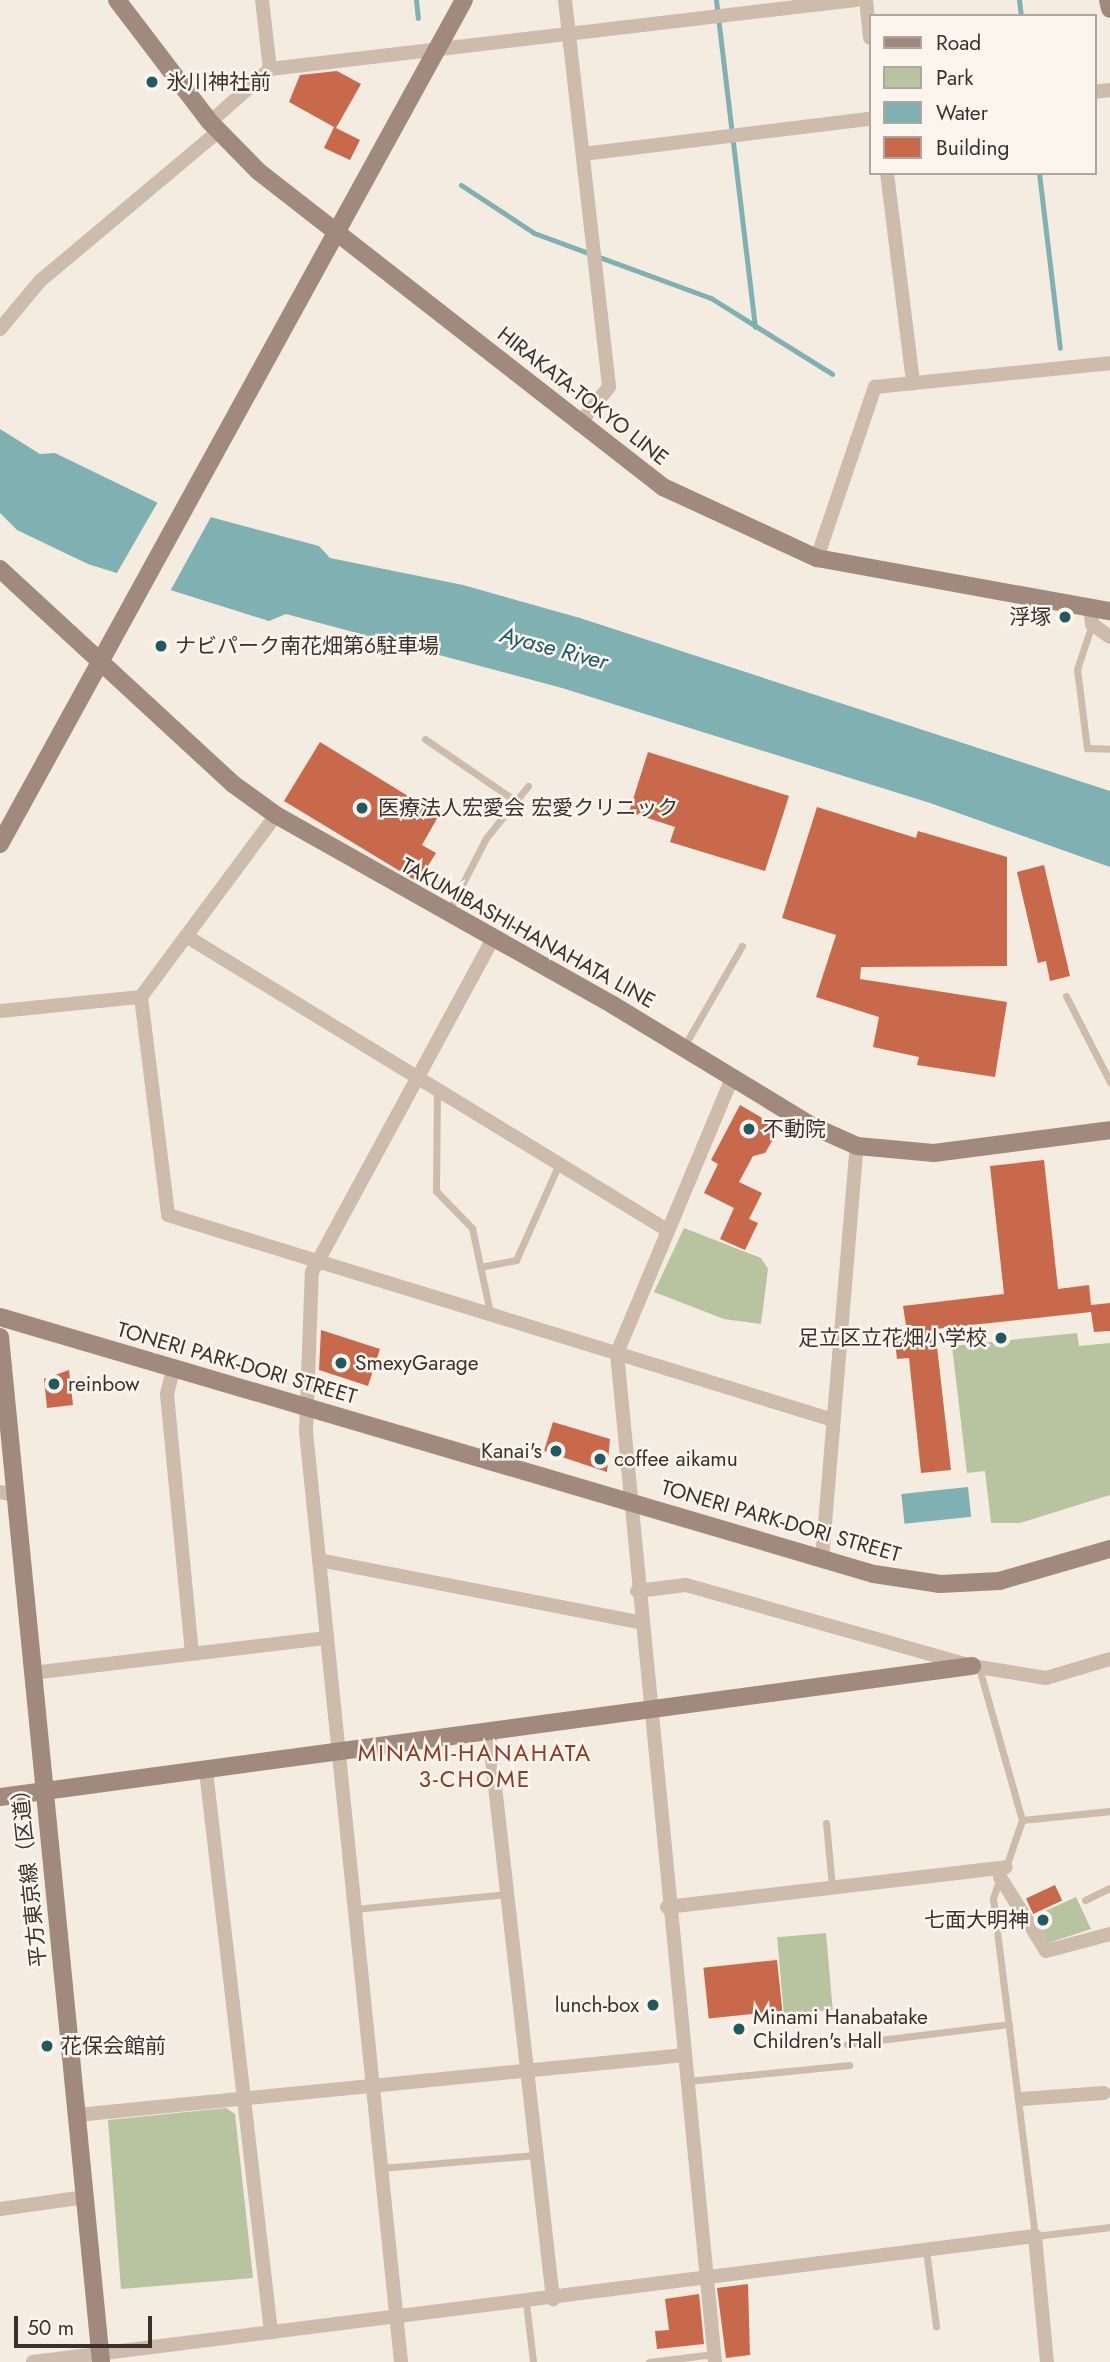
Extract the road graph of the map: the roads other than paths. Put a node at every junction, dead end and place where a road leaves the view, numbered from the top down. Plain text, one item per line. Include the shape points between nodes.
1 (117, 0) edge
2 (262, 0) edge
3 (464, 0) edge
4 (565, 0) edge
5 (856, 0) edge
6 (866, 0) edge
7 (1108, 0) edge
8 (1110, 9) edge
9 (869, 28) edge
10 (569, 32) junction
11 (437, 49) junction
12 (270, 69) junction
13 (869, 119) edge
14 (214, 126) junction
15 (583, 154) junction
16 (887, 175) edge
17 (339, 234) junction
18 (0, 330) edge
19 (1110, 363) edge
20 (913, 383) junction
21 (579, 424) junction
22 (817, 558) junction
23 (0, 569) edge
24 (1110, 611) edge
25 (1091, 616) junction
26 (1110, 637) edge
27 (100, 661) junction
28 (425, 739) dead end
29 (1110, 749) edge
30 (527, 786) dead end
31 (516, 801) junction
32 (275, 815) junction
33 (0, 844) edge
34 (446, 916) junction
35 (186, 936) junction
36 (492, 941) junction
37 (743, 946) dead end
38 (1066, 996) dead end
39 (141, 997) junction
40 (0, 1012) edge
41 (682, 1049) junction
42 (415, 1077) junction
43 (732, 1078) junction
44 (1110, 1083) edge
45 (437, 1090) junction
46 (1110, 1130) edge
47 (857, 1146) junction
48 (559, 1164) junction
49 (667, 1230) junction
50 (315, 1259) junction
51 (480, 1267) junction
52 (490, 1314) junction
53 (0, 1317) edge
54 (0, 1337) edge
55 (617, 1353) junction
56 (173, 1370) junction
57 (304, 1405) junction
58 (833, 1420) junction
59 (7, 1494) edge
60 (628, 1502) junction
61 (1110, 1549) edge
62 (822, 1559) junction
63 (319, 1560) junction
64 (637, 1591) junction
65 (639, 1622) junction
66 (327, 1638) junction
67 (192, 1652) junction
68 (1110, 1659) edge
69 (976, 1667) junction
70 (32, 1673) junction
71 (648, 1711) junction
72 (489, 1733) junction
73 (339, 1753) junction
74 (206, 1770) junction
75 (44, 1792) junction
76 (0, 1797) edge
77 (1110, 1811) edge
78 (1021, 1820) junction
79 (826, 1823) dead end
80 (1003, 1872) junction
81 (832, 1887) junction
82 (1110, 1888) edge
83 (507, 1894) junction
84 (1085, 1900) dead end
85 (667, 1907) junction
86 (355, 1910) junction
87 (1110, 1934) edge
88 (1009, 2024) junction
89 (847, 2044) dead end
90 (685, 2055) junction
91 (849, 2065) dead end
92 (526, 2070) junction
93 (687, 2081) junction
94 (372, 2086) junction
95 (1104, 2093) dead end
96 (245, 2098) junction
97 (1022, 2099) junction
98 (77, 2115) junction
99 (536, 2155) junction
100 (380, 2168) junction
101 (85, 2197) junction
102 (0, 2209) edge
103 (1110, 2227) edge
104 (1035, 2236) junction
105 (926, 2249) junction
106 (705, 2278) junction
107 (553, 2299) junction
108 (526, 2302) junction
109 (396, 2317) junction
110 (936, 2326) dead end
111 (271, 2332) junction
112 (101, 2358) edge
113 (715, 2358) edge
114 (33, 2362) edge
115 (401, 2362) edge
116 (533, 2362) edge
117 (649, 2362) edge
118 (1047, 2362) edge

1 - 14 main road, HIRAKATA-TOKYO LINE
2 - 12 street
3 - 11 main road
4 - 10 street
5 - 10 street
6 - 9 street
7 - 8 main road
10 - 11 street
10 - 15 street
11 - 12 street
11 - 17 main road
12 - 14 street
13 - 15 street
14 - 17 main road, HIRAKATA-TOKYO LINE via 258,171
14 - 18 street via 40,281
15 - 21 street via 609,387
16 - 20 street
17 - 21 main road, HIRAKATA-TOKYO LINE
17 - 27 main road
19 - 20 street
20 - 22 street via 875,387
21 - 22 main road, HIRAKATA-TOKYO LINE via 663,487
22 - 25 main road, HIRAKATA-TOKYO LINE
23 - 27 main road, TAKUMIBASHI-HANAHATA LINE
24 - 25 main road, HIRAKATA-TOKYO LINE
25 - 26 street
25 - 29 lane via 1077,669 1087,748
27 - 32 main road, TAKUMIBASHI-HANAHATA LINE
27 - 33 main road
28 - 31 lane
30 - 31 lane
31 - 34 lane via 486,838
32 - 34 main road, TAKUMIBASHI-HANAHATA LINE
32 - 35 street
34 - 36 main road, TAKUMIBASHI-HANAHATA LINE
35 - 39 street
35 - 42 street
36 - 41 main road, TAKUMIBASHI-HANAHATA LINE
36 - 42 street
37 - 41 lane
38 - 44 lane
39 - 40 street
39 - 50 street via 168,1215
41 - 43 main road, TAKUMIBASHI-HANAHATA LINE
42 - 45 street
42 - 50 street
43 - 47 main road, TAKUMIBASHI-HANAHATA LINE
43 - 49 street
45 - 48 street
45 - 51 lane via 436,1191 472,1228
46 - 47 main road, TAKUMIBASHI-HANAHATA LINE via 961,1151
47 - 58 street
48 - 49 street
48 - 51 lane via 516,1260
49 - 55 street
50 - 52 street
50 - 57 street
51 - 52 lane
52 - 55 street
53 - 56 main road, TONERI PARK-DORI STREET
54 - 59 main road, 平方東京線（区道）
55 - 58 street
55 - 60 street
56 - 57 main road, TONERI PARK-DORI STREET
56 - 67 street via 167,1394
57 - 60 main road, TONERI PARK-DORI STREET
57 - 63 street
58 - 62 street
59 - 70 main road, 平方東京線（区道）
60 - 62 main road, TONERI PARK-DORI STREET
60 - 64 street
61 - 62 main road, TONERI PARK-DORI STREET via 1039,1574 965,1584 874,1574
63 - 65 street
63 - 66 street
64 - 65 street
64 - 69 street via 686,1586
65 - 71 street
66 - 67 street
66 - 73 street
67 - 70 street
68 - 69 street via 1046,1678
69 - 71 main road
69 - 78 lane
70 - 75 main road, 平方東京線（区道）
71 - 72 main road
71 - 85 street
72 - 73 main road
72 - 83 street
73 - 74 main road
73 - 86 street
74 - 75 main road
74 - 96 street
75 - 76 main road
75 - 98 main road, 平方東京線（区道）
77 - 78 lane
78 - 80 lane
79 - 81 lane
80 - 81 street
80 - 87 street via 1046,1951
80 - 88 lane via 993,1899
81 - 85 street
82 - 84 lane
83 - 86 lane
83 - 92 street
85 - 90 street
86 - 94 street
88 - 89 lane
88 - 97 lane
90 - 92 street
90 - 93 street
91 - 93 lane
92 - 94 street
92 - 99 street
93 - 106 street
94 - 96 street
94 - 100 street
95 - 97 street
96 - 98 street
96 - 111 street
97 - 104 lane
98 - 101 main road, 平方東京線（区道）
99 - 100 lane
99 - 107 street
100 - 109 street
101 - 102 street
101 - 112 main road, 平方東京線（区道）
103 - 104 lane
104 - 105 street
104 - 118 street
105 - 106 street
105 - 110 lane
106 - 107 street
106 - 113 street
107 - 108 street
108 - 109 street
108 - 116 lane
109 - 111 street
109 - 115 street
111 - 112 street
112 - 114 street
113 - 117 lane

